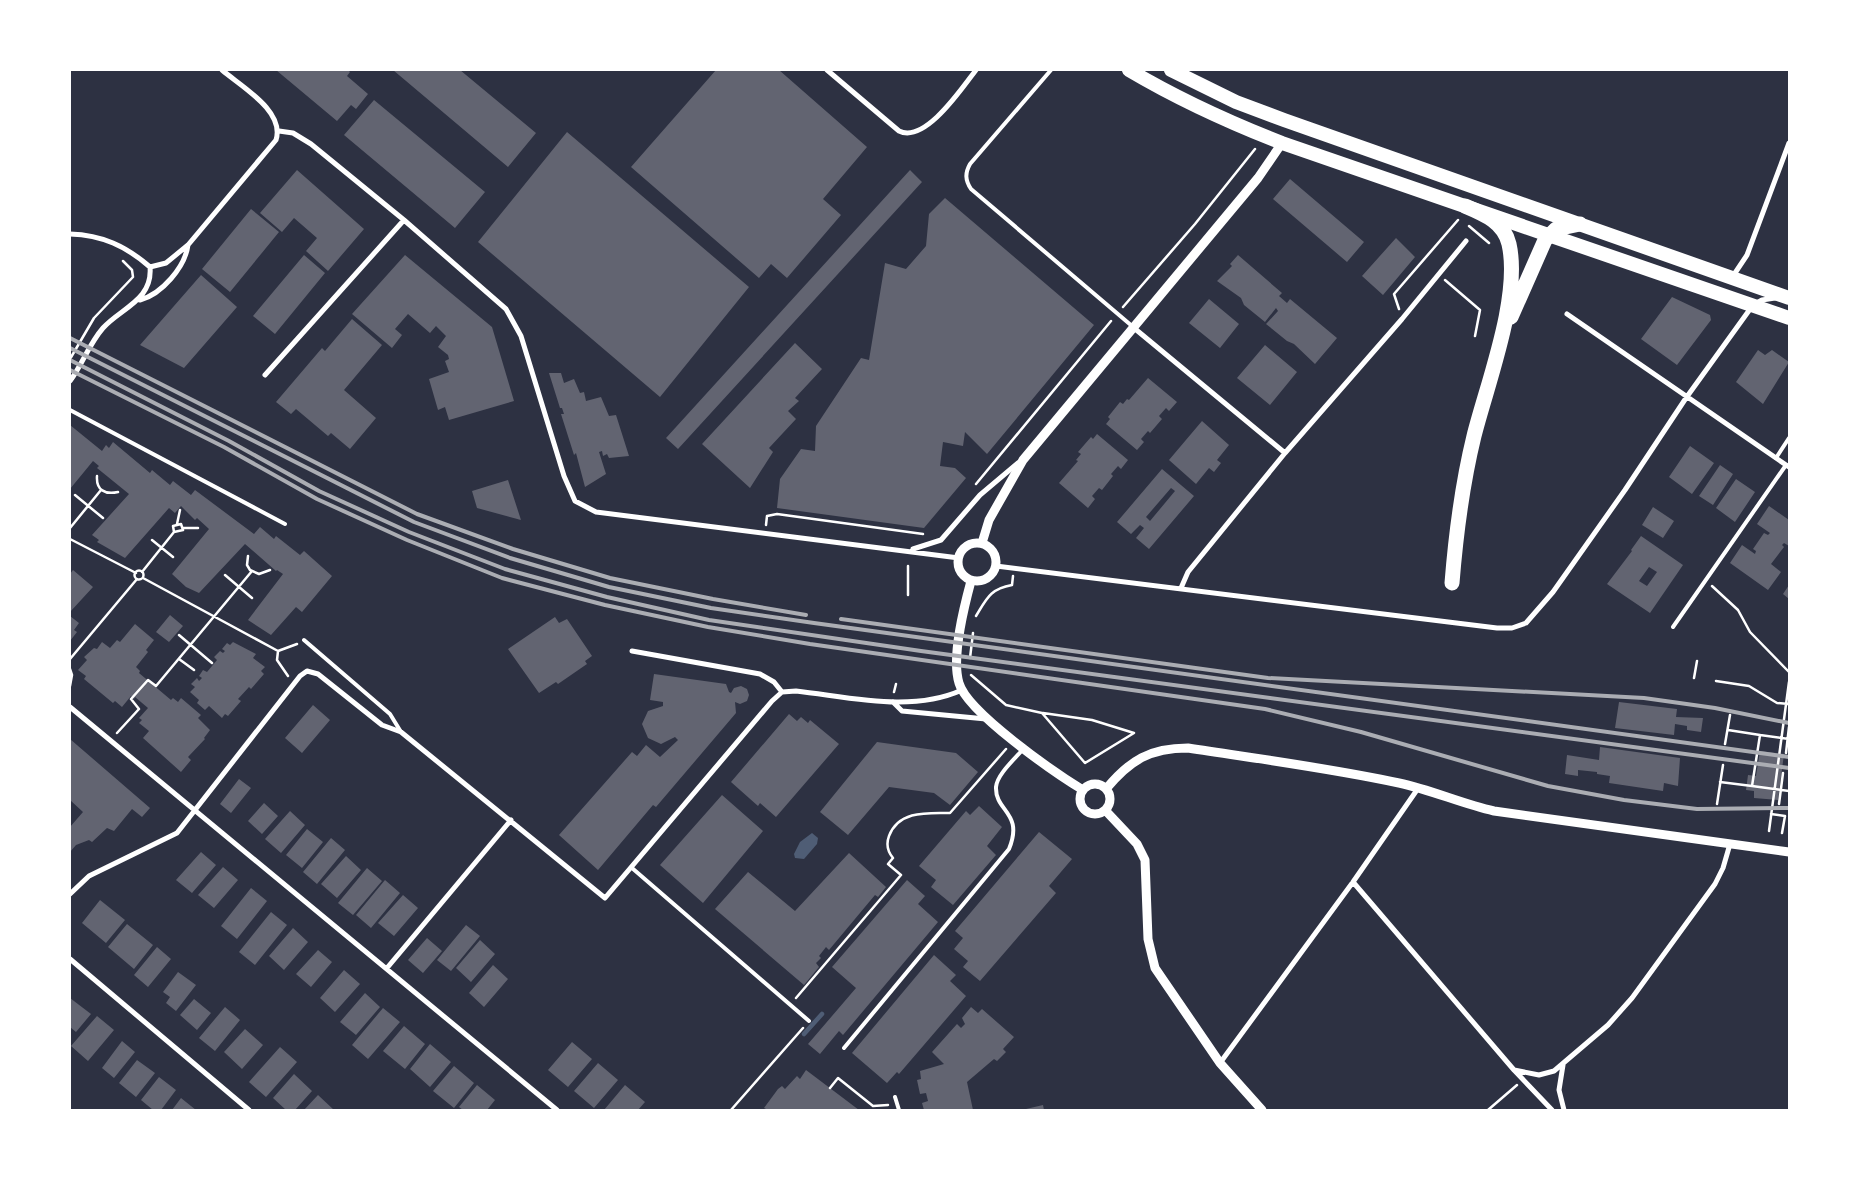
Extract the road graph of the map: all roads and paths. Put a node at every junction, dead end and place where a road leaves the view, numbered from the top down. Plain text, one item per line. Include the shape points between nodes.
1 (222, 70) edge
2 (827, 70) edge
3 (976, 70) edge
4 (1051, 70) edge
5 (1129, 70) edge
6 (1171, 70) edge
7 (279, 131) junction
8 (1282, 142) junction
9 (1789, 143) edge
10 (1255, 149) dead end
11 (1465, 206) junction
12 (404, 220) junction
13 (1580, 224) junction
14 (70, 234) edge
15 (1550, 235) junction
16 (1466, 241) dead end
17 (1489, 242) dead end
18 (188, 245) junction
19 (117, 256) dead end
20 (150, 267) junction
21 (1438, 275) junction
22 (1731, 278) junction
23 (1789, 298) edge
24 (140, 300) junction
25 (1753, 305) junction
26 (1117, 313) junction
27 (1567, 314) dead end
28 (1789, 318) edge
29 (1402, 319) junction
30 (1134, 328) junction
31 (1475, 336) dead end
32 (1500, 346) junction
33 (70, 359) edge
34 (265, 375) dead end
35 (70, 382) edge
36 (1686, 398) junction
37 (70, 410) edge
38 (1789, 438) edge
39 (1285, 452) junction
40 (1776, 458) junction
41 (1023, 460) junction
42 (1788, 466) edge
43 (97, 476) dead end
44 (972, 488) dead end
45 (101, 490) junction
46 (118, 492) dead end
47 (75, 495) dead end
48 (88, 506) junction
49 (180, 510) dead end
50 (103, 518) dead end
51 (176, 524) junction
52 (285, 524) dead end
53 (70, 528) edge
54 (183, 528) junction
55 (198, 528) dead end
56 (174, 532) junction
57 (765, 534) junction
58 (929, 534) dead end
59 (70, 539) edge
60 (152, 540) dead end
61 (982, 543) junction
62 (161, 548) junction
63 (910, 550) junction
64 (248, 556) dead end
65 (173, 557) dead end
66 (958, 558) junction
67 (908, 566) dead end
68 (996, 566) junction
69 (1013, 569) junction
70 (270, 570) dead end
71 (252, 571) junction
72 (136, 572) junction
73 (142, 572) junction
74 (225, 576) dead end
75 (143, 578) junction
76 (136, 579) junction
77 (1705, 579) junction
78 (971, 580) junction
79 (1452, 583) dead end
80 (239, 587) junction
81 (1181, 588) junction
82 (908, 595) dead end
83 (252, 598) dead end
84 (214, 617) junction
85 (975, 617) dead end
86 (973, 626) dead end
87 (1672, 627) dead end
88 (179, 635) dead end
89 (304, 640) joint
90 (190, 645) junction
91 (278, 651) junction
92 (632, 651) dead end
93 (70, 659) edge
94 (179, 659) junction
95 (1697, 660) dead end
96 (970, 661) dead end
97 (212, 663) dead end
98 (70, 669) edge
99 (969, 669) dead end
100 (194, 670) dead end
101 (1789, 672) edge
102 (1694, 678) dead end
103 (1716, 681) dead end
104 (1789, 682) edge
105 (294, 683) junction
106 (70, 686) edge
107 (962, 690) junction
108 (782, 692) junction
109 (893, 702) junction
110 (1788, 706) edge
111 (70, 707) edge
112 (1042, 713) junction
113 (1730, 715) dead end
114 (990, 720) junction
115 (1789, 727) edge
116 (1728, 730) junction
117 (401, 732) junction
118 (1760, 735) junction
119 (1782, 738) junction
120 (1014, 739) junction
121 (110, 740) junction
122 (1788, 740) edge
123 (1726, 744) dead end
124 (1025, 748) junction
125 (1786, 752) dead end
126 (1723, 765) dead end
127 (1783, 773) dead end
128 (1720, 782) junction
129 (1752, 786) junction
130 (1106, 788) junction
131 (1419, 788) junction
132 (1775, 789) junction
133 (1780, 789) junction
134 (1083, 790) junction
135 (1789, 791) edge
136 (1717, 804) dead end
137 (1779, 804) dead end
138 (194, 809) junction
139 (1105, 810) junction
140 (1772, 814) junction
141 (511, 820) junction
142 (1769, 831) dead end
143 (1782, 832) dead end
144 (1730, 844) junction
145 (1789, 852) edge
146 (632, 868) junction
147 (1353, 882) junction
148 (70, 894) edge
149 (70, 959) edge
150 (387, 968) junction
151 (790, 1004) junction
152 (809, 1021) joint
153 (844, 1048) dead end
154 (1220, 1063) junction
155 (1563, 1065) junction
156 (1514, 1070) junction
157 (1523, 1080) junction
158 (830, 1088) dead end
159 (895, 1097) dead end
160 (898, 1108) edge
161 (249, 1110) edge
162 (557, 1110) edge
163 (731, 1110) edge
164 (1262, 1110) edge
165 (1488, 1110) edge
166 (1552, 1110) edge
167 (1564, 1110) edge

1 - 7 street via 272,113
2 - 3 street via 899,131 911,135 921,131 948,105
4 - 26 lane via 970,164 966,172 967,181 971,189
5 - 8 highway via 1172,96
6 - 13 highway via 1236,102
7 - 12 street via 293,133 311,144
7 - 18 street via 273,146
8 - 11 highway
8 - 30 street via 1258,178
9 - 22 street via 1752,242 1741,266
10 - 26 path
11 - 15 highway
11 - 32 highway via 1497,223 1509,243 1510,285
12 - 34 street
12 - 57 street via 506,309 521,336 564,476 575,501 596,512
13 - 15 highway via 1564,226
13 - 22 highway
14 - 20 street via 111,241
15 - 25 highway
15 - 32 highway via 1541,247
16 - 21 street
17 - 29 path via 1458,220 1394,294
18 - 20 street via 166,263
18 - 24 street via 182,264 171,278
19 - 33 path via 132,270 133,277 94,318
20 - 24 street via 148,286
21 - 29 street
21 - 31 path via 1480,310
22 - 23 highway
23 - 25 street via 1762,300
24 - 35 street via 103,328
25 - 28 highway
25 - 36 street
26 - 30 lane
26 - 44 path
27 - 36 street
29 - 39 street
30 - 39 street
30 - 41 street
32 - 79 highway via 1463,485
36 - 40 street
36 - 81 street via 1626,490 1537,611 1518,627 1498,628
37 - 52 lane
38 - 40 lane
39 - 81 street via 1188,572
40 - 42 street
41 - 61 street via 989,520
41 - 63 street via 980,495 941,540
42 - 77 lane
43 - 45 path
45 - 46 path
45 - 48 path
47 - 48 path
48 - 50 path
48 - 53 path
49 - 51 path
51 - 54 path
51 - 56 path
54 - 55 path
54 - 56 path via 181,532
56 - 62 path
57 - 58 path via 767,516 777,514
57 - 63 street
59 - 72 path
60 - 62 path
61 - 66 street via 965,548
61 - 68 street via 995,555
62 - 65 path
62 - 73 path
63 - 66 street
64 - 71 path via 247,565
66 - 78 street via 962,574
67 - 82 path
68 - 69 street
68 - 78 street via 986,579
69 - 81 street
69 - 85 path via 1012,586 999,588 988,596
70 - 71 path via 259,574
71 - 80 path
72 - 73 path
72 - 76 path
73 - 75 path
74 - 80 path
75 - 76 path
75 - 84 path
76 - 93 path
77 - 87 lane
77 - 101 path via 1738,610 1750,632
78 - 107 street via 960,622 957,674
80 - 83 path
80 - 84 path
84 - 90 path
84 - 91 path
86 - 96 path
88 - 90 path
89 - 91 path
89 - 117 lane via 390,714
90 - 94 path
90 - 97 path
91 - 105 path via 277,660
92 - 108 street via 760,674 774,682
94 - 100 path
94 - 121 path via 156,686 148,680 130,699 139,709
95 - 102 path
98 - 106 path
99 - 112 path via 971,677 1006,705
103 - 110 path via 1749,686
104 - 110 path
105 - 117 street via 304,672 312,671 382,725
105 - 138 street
107 - 109 street via 938,700
107 - 114 street
108 - 109 street
108 - 146 street
109 - 114 street via 902,711
110 - 119 path
111 - 121 street
112 - 112 path via 1085,763 1134,734 1092,720
113 - 116 path
114 - 120 street
115 - 122 path
116 - 118 path
116 - 123 path
117 - 141 street
118 - 119 path
118 - 129 path
119 - 122 path
119 - 132 path
120 - 124 street
120 - 151 path via 950,813 910,815 896,824 888,839 889,854 893,858 888,864 900,875
121 - 138 street
122 - 125 path
124 - 134 street
124 - 153 lane via 996,786 1014,824 1015,835 1010,849
126 - 128 path
127 - 133 path
128 - 129 path
128 - 136 path
129 - 132 path
130 - 131 street via 1127,766 1139,759 1155,751 1179,748 1360,775
130 - 134 street via 1094,784
130 - 139 street via 1110,797
131 - 144 street via 1494,810
131 - 147 street
132 - 135 path
132 - 140 path
133 - 135 path
133 - 137 path
134 - 139 street via 1080,800 1087,812 1097,814
138 - 148 street via 177,833 89,876
138 - 150 street
139 - 154 street via 1137,844 1145,860 1148,940 1155,968
140 - 142 path
140 - 143 path via 1785,816
141 - 146 street via 605,898
141 - 150 street
144 - 145 street
144 - 155 street via 1715,884 1632,998 1608,1025
146 - 151 lane
147 - 154 street
147 - 156 street
149 - 161 street
150 - 162 street
151 - 152 lane
152 - 163 path
154 - 164 street
155 - 156 street via 1539,1075
155 - 167 street via 1559,1090
156 - 157 street
157 - 165 path
157 - 166 street
158 - 160 path via 838,1078 873,1106
159 - 160 lane

